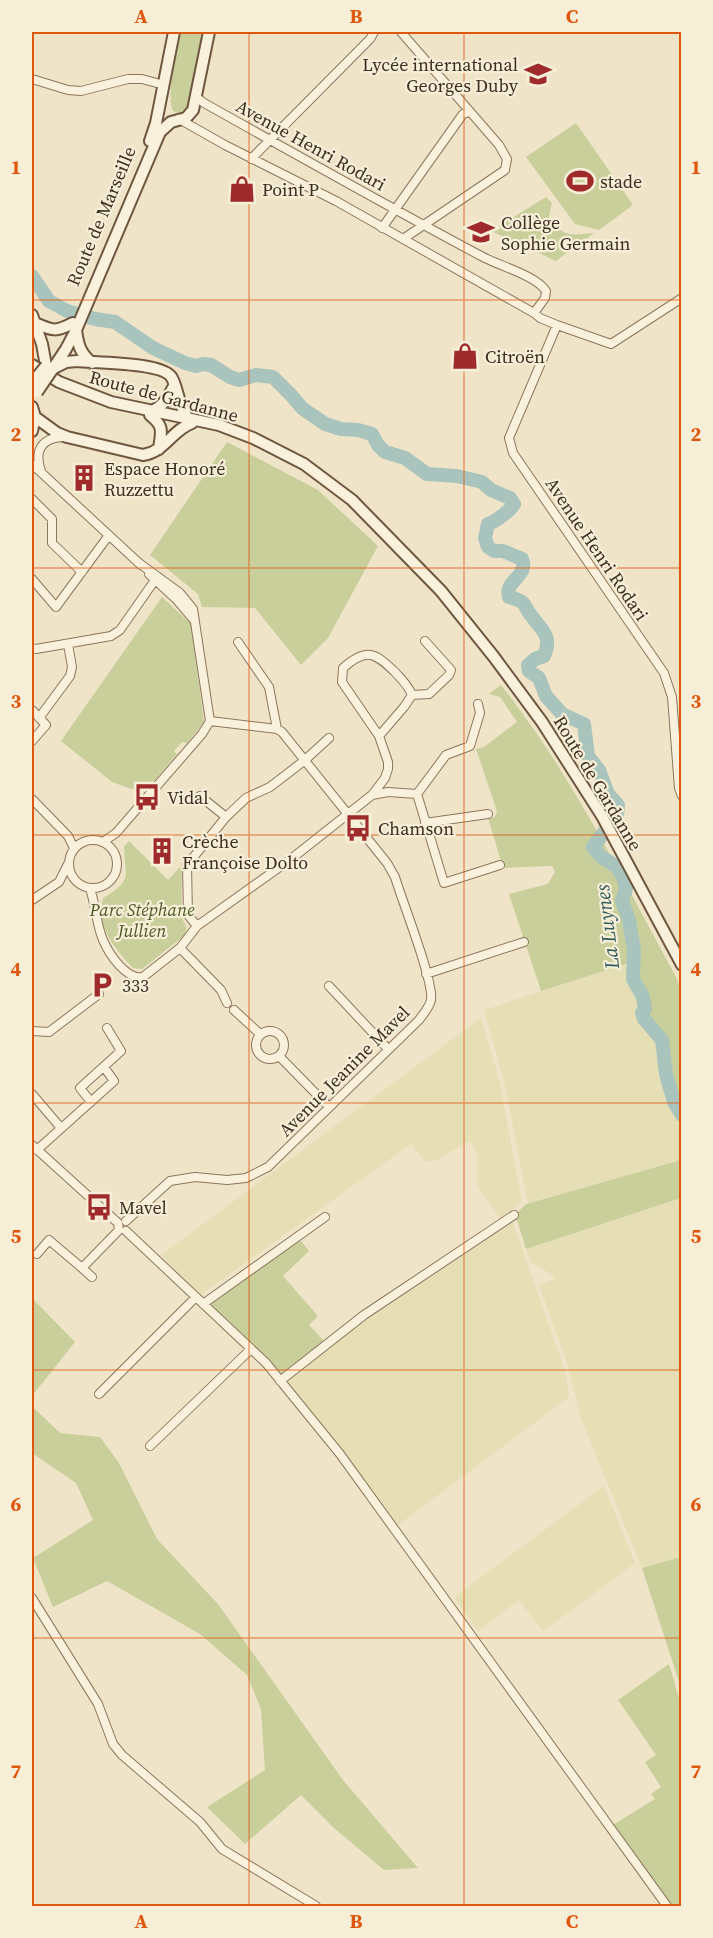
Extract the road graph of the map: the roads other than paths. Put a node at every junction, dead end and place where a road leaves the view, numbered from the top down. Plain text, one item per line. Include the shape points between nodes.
1 (174, 32) edge
2 (209, 32) edge
3 (374, 32) edge
4 (401, 32) edge
5 (167, 70) junction
6 (32, 79) edge
7 (164, 85) junction
8 (196, 97) junction
9 (470, 112) junction
10 (179, 119) junction
11 (270, 141) junction
12 (251, 159) junction
13 (395, 208) junction
14 (422, 225) junction
15 (382, 228) junction
16 (403, 239) junction
17 (681, 298) edge
18 (86, 301) junction
19 (534, 312) junction
20 (34, 319) edge
21 (76, 325) junction
22 (557, 325) junction
23 (93, 363) junction
24 (32, 365) edge
25 (49, 368) junction
26 (32, 370) edge
27 (174, 386) junction
28 (34, 387) edge
29 (33, 411) edge
30 (151, 413) junction
31 (189, 420) junction
32 (32, 432) edge
33 (62, 435) junction
34 (159, 449) junction
35 (32, 464) edge
36 (41, 472) junction
37 (32, 499) edge
38 (109, 535) junction
39 (139, 563) junction
40 (82, 572) junction
41 (32, 579) edge
42 (155, 580) junction
43 (195, 623) junction
44 (425, 641) dead end
45 (238, 642) dead end
46 (68, 644) junction
47 (32, 648) edge
48 (412, 695) junction
49 (478, 704) dead end
50 (32, 710) edge
51 (39, 718) junction
52 (210, 721) junction
53 (277, 729) junction
54 (379, 736) junction
55 (329, 738) dead end
56 (32, 741) edge
57 (305, 760) junction
58 (417, 794) junction
59 (200, 795) dead end
60 (372, 795) junction
61 (681, 796) edge
62 (32, 799) edge
63 (488, 814) dead end
64 (226, 816) junction
65 (348, 816) junction
66 (426, 823) junction
67 (116, 833) junction
68 (68, 836) junction
69 (88, 840) junction
70 (103, 842) junction
71 (74, 848) junction
72 (115, 855) junction
73 (68, 862) junction
74 (500, 865) dead end
75 (75, 881) junction
76 (59, 882) junction
77 (102, 887) junction
78 (90, 889) junction
79 (32, 900) edge
80 (96, 904) junction
81 (198, 926) junction
82 (524, 942) dead end
83 (180, 948) junction
84 (681, 965) edge
85 (426, 975) junction
86 (329, 986) dead end
87 (99, 994) dead end
88 (227, 1004) dead end
89 (234, 1010) dead end
90 (107, 1028) dead end
91 (32, 1031) edge
92 (260, 1034) junction
93 (388, 1049) junction
94 (279, 1056) junction
95 (104, 1067) junction
96 (32, 1094) edge
97 (91, 1102) junction
98 (329, 1107) junction
99 (61, 1128) junction
100 (34, 1147) edge
101 (514, 1215) dead end
102 (325, 1217) dead end
103 (122, 1226) junction
104 (37, 1254) dead end
105 (82, 1268) junction
106 (92, 1277) dead end
107 (196, 1297) junction
108 (203, 1304) junction
109 (251, 1349) junction
110 (280, 1381) junction
111 (99, 1394) dead end
112 (150, 1446) dead end
113 (32, 1598) edge
114 (316, 1906) edge
115 (668, 1906) edge

1 - 5 main road, Route de Marseille
2 - 8 main road, Route de Marseille
3 - 11 street
4 - 9 street
5 - 7 main road, Route de Marseille
5 - 10 main road, Route de Marseille via 166,106
6 - 7 street via 81,91 128,79
7 - 18 main road, Route de Marseille via 147,151
8 - 10 main road, Route de Marseille via 190,115
8 - 11 street, Avenue Henri Rodari
9 - 13 street via 463,114
9 - 14 street via 503,152 507,159 505,170
10 - 12 street, Avenue Henri Rodari
10 - 18 main road, Route de Marseille via 160,132
11 - 12 street
11 - 13 street, Avenue Henri Rodari
12 - 15 street, Avenue Henri Rodari
13 - 14 street, Avenue Henri Rodari
13 - 15 street
14 - 16 street
14 - 19 street, Avenue Henri Rodari via 538,282 546,291
15 - 16 street, Avenue Henri Rodari
16 - 19 street, Avenue Henri Rodari
17 - 22 street, Avenue Henri Rodari via 610,344
18 - 21 main road, Route de Marseille
19 - 22 street, Avenue Henri Rodari
20 - 21 main road via 50,330
20 - 25 main road
21 - 23 main road via 82,355
21 - 25 main road, Route de Marseille via 66,349
22 - 61 street, Avenue Henri Rodari via 509,438 513,453 664,673 672,697
23 - 25 main road via 66,362
23 - 27 main road via 154,368 167,372
24 - 30 main road, Route de Gardanne via 79,391
25 - 28 main road, Route de Marseille, bridge
26 - 30 main road, Route de Gardanne via 77,396 110,407
27 - 30 main road via 167,400
27 - 31 main road
28 - 29 main road
29 - 32 main road
29 - 33 main road
30 - 31 main road, Route de Gardanne
30 - 34 main road via 162,430
31 - 34 main road
31 - 84 main road, Route de Gardanne via 254,442 325,485 412,564 470,628 542,722 602,816
32 - 33 main road
33 - 34 main road via 143,455
33 - 36 street via 40,448 37,461
35 - 36 street
36 - 38 street
37 - 40 street via 52,519 52,543
38 - 39 street
38 - 40 street
39 - 42 street
39 - 43 street via 189,602
40 - 41 street via 56,607
42 - 43 street via 176,598
42 - 46 street via 120,630 111,636
43 - 52 street
44 - 48 street via 451,670 429,693
45 - 53 street via 269,687
46 - 47 street
46 - 51 street via 70,676
48 - 54 street
48 - 54 street via 409,686 379,657 363,656 343,668 342,682
49 - 58 street via 480,713 470,746 446,755
50 - 51 street
51 - 56 street via 46,724
52 - 53 street
52 - 67 street
53 - 57 street, Avenue Jeanine Mavel
54 - 60 street via 388,769
55 - 57 street
57 - 64 street via 270,787 246,798
57 - 65 street, Avenue Jeanine Mavel
58 - 60 street
58 - 66 street
59 - 64 street
60 - 65 street
62 - 68 street
63 - 66 street
64 - 81 street via 187,865 188,915
65 - 81 street
65 - 85 street, Avenue Jeanine Mavel via 395,877
66 - 74 street via 444,883
67 - 70 street
67 - 72 street
68 - 69 street
68 - 71 street
69 - 70 street
69 - 71 street
70 - 72 street
71 - 73 street
72 - 77 street via 116,872
73 - 75 street
73 - 76 street
75 - 76 street
75 - 78 street
76 - 79 street
77 - 78 street
77 - 80 street
78 - 80 street
80 - 83 street via 104,941 131,976 143,976
81 - 83 street
82 - 85 street
83 - 88 street via 221,990
85 - 93 street, Avenue Jeanine Mavel via 431,991 428,1008
86 - 93 street
87 - 91 street via 49,1032
89 - 92 street
90 - 95 street via 121,1051
92 - 94 street via 255,1044 259,1054 268,1059
92 - 94 street via 270,1031 280,1035 284,1045
93 - 98 street, Avenue Jeanine Mavel
94 - 98 street
95 - 97 street via 114,1081
95 - 97 street via 80,1088
96 - 99 street
97 - 99 street
98 - 103 street, Avenue Jeanine Mavel via 268,1167 246,1178 195,1177 170,1181
99 - 100 street
100 - 103 street
101 - 110 street via 364,1315
102 - 108 street
103 - 105 street, Avenue Jeanine Mavel
103 - 107 street
104 - 105 street via 49,1240
105 - 106 street
107 - 108 street
107 - 111 street
108 - 109 street
109 - 110 street
109 - 112 street
110 - 115 street via 340,1454
113 - 114 street via 98,1704 113,1744 122,1755 200,1822 222,1849

